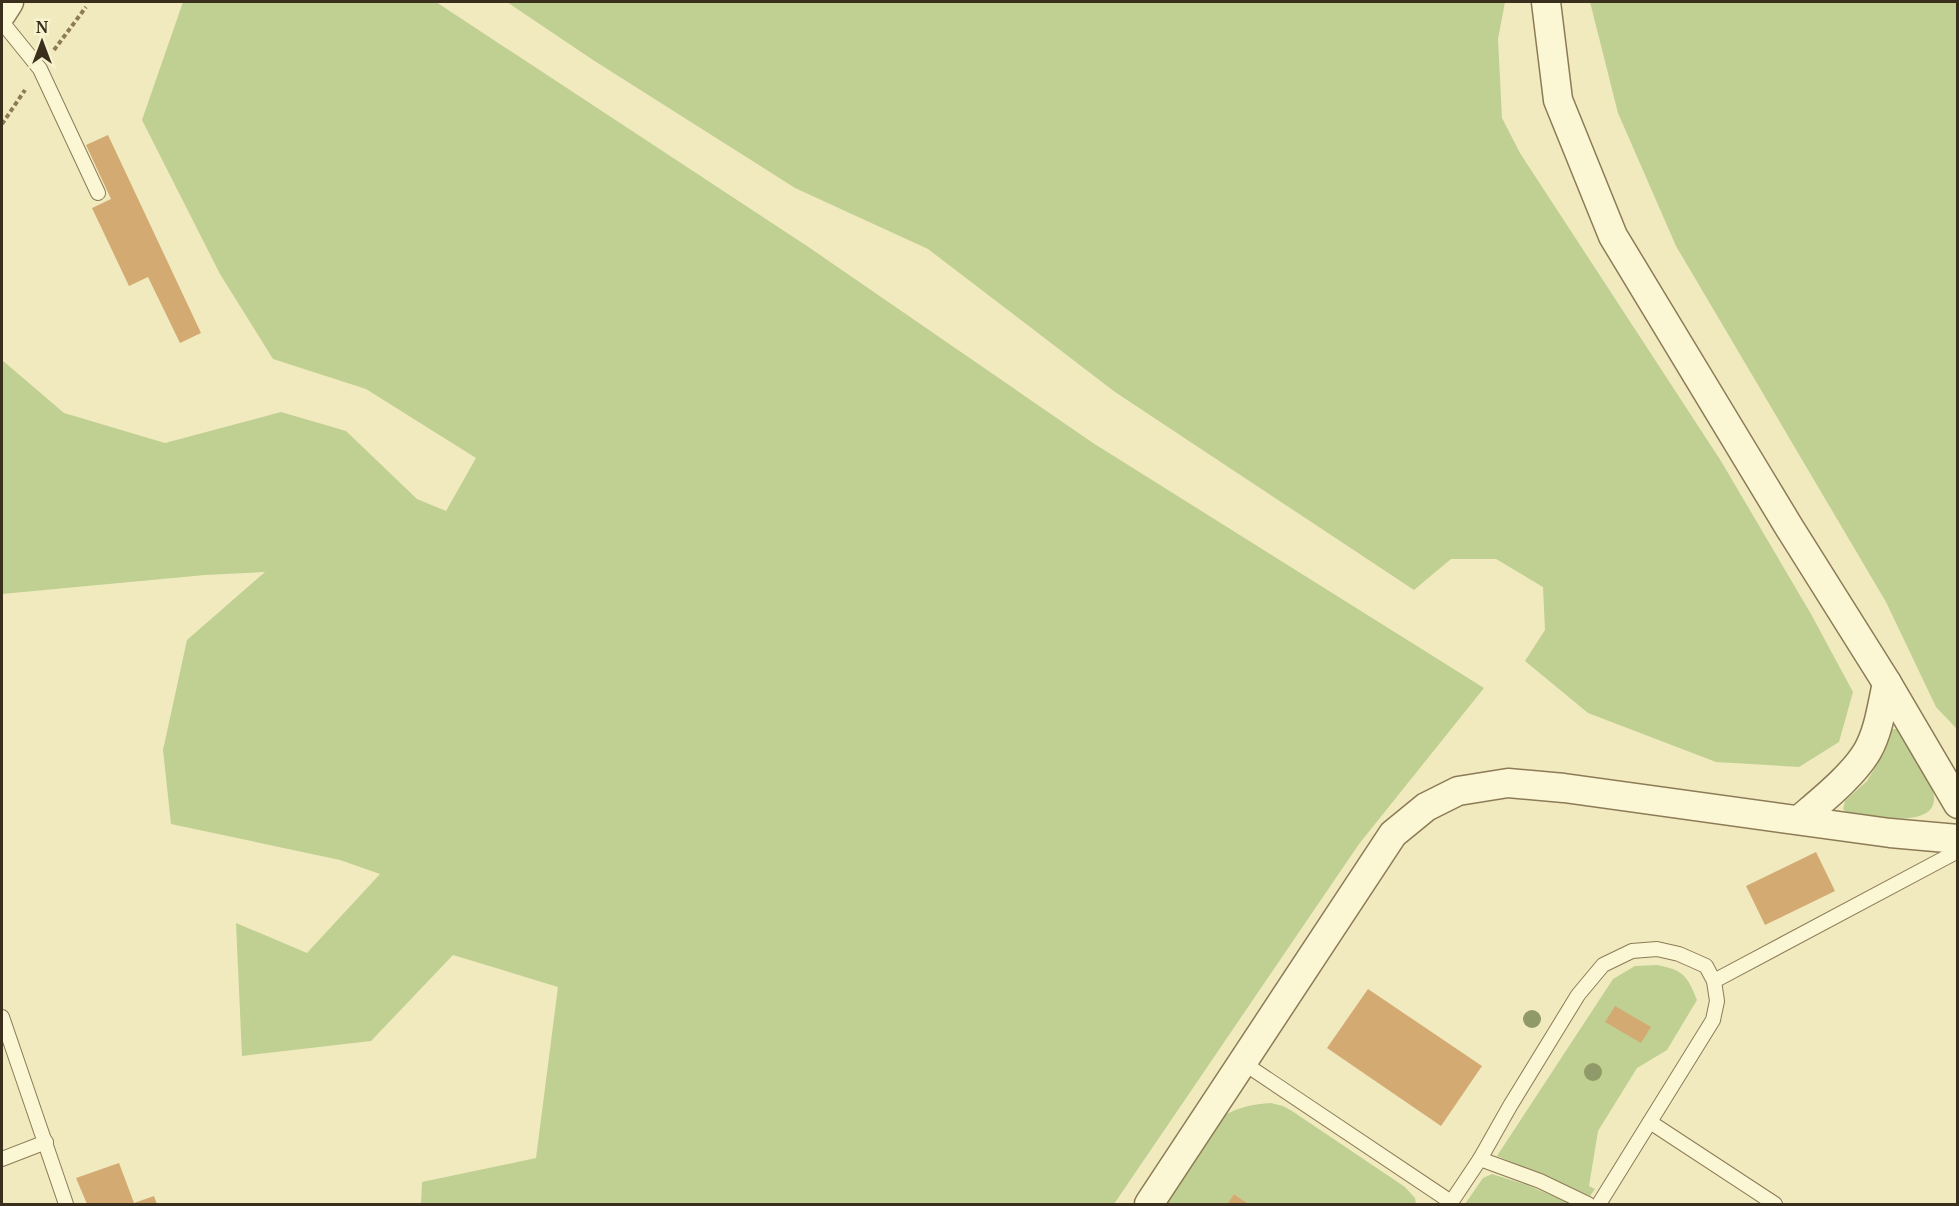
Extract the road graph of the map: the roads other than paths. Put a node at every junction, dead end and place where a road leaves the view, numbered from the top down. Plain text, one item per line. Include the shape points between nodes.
1 (9, 2) edge
2 (1546, 2) edge
3 (2, 13) edge
4 (2, 22) edge
5 (98, 193) dead end
6 (1887, 683) junction
7 (1958, 804) edge
8 (1799, 820) junction
9 (1958, 839) edge
10 (1958, 851) edge
11 (1714, 981) junction
12 (2, 1017) edge
13 (1242, 1062) junction
14 (1650, 1122) junction
15 (46, 1142) junction
16 (2, 1159) edge
17 (1480, 1159) junction
18 (1450, 1203) edge
19 (66, 1204) edge
20 (1149, 1204) edge
21 (1588, 1204) edge
22 (1599, 1204) edge
23 (1775, 1204) edge

1 - 3 street
2 - 6 street via 1558,100 1613,236
4 - 5 lane via 40,69
6 - 7 street
6 - 8 street via 1868,751 1839,786
8 - 9 street
8 - 13 street via 1508,783 1458,791 1426,807 1394,834
10 - 11 lane
11 - 14 lane via 1717,1001 1713,1020
11 - 17 lane via 1706,966 1657,949 1632,951 1603,965 1578,995
12 - 15 lane
13 - 18 lane
13 - 20 street
14 - 22 lane
14 - 23 lane
15 - 16 lane
15 - 19 lane
17 - 18 lane
17 - 21 lane

